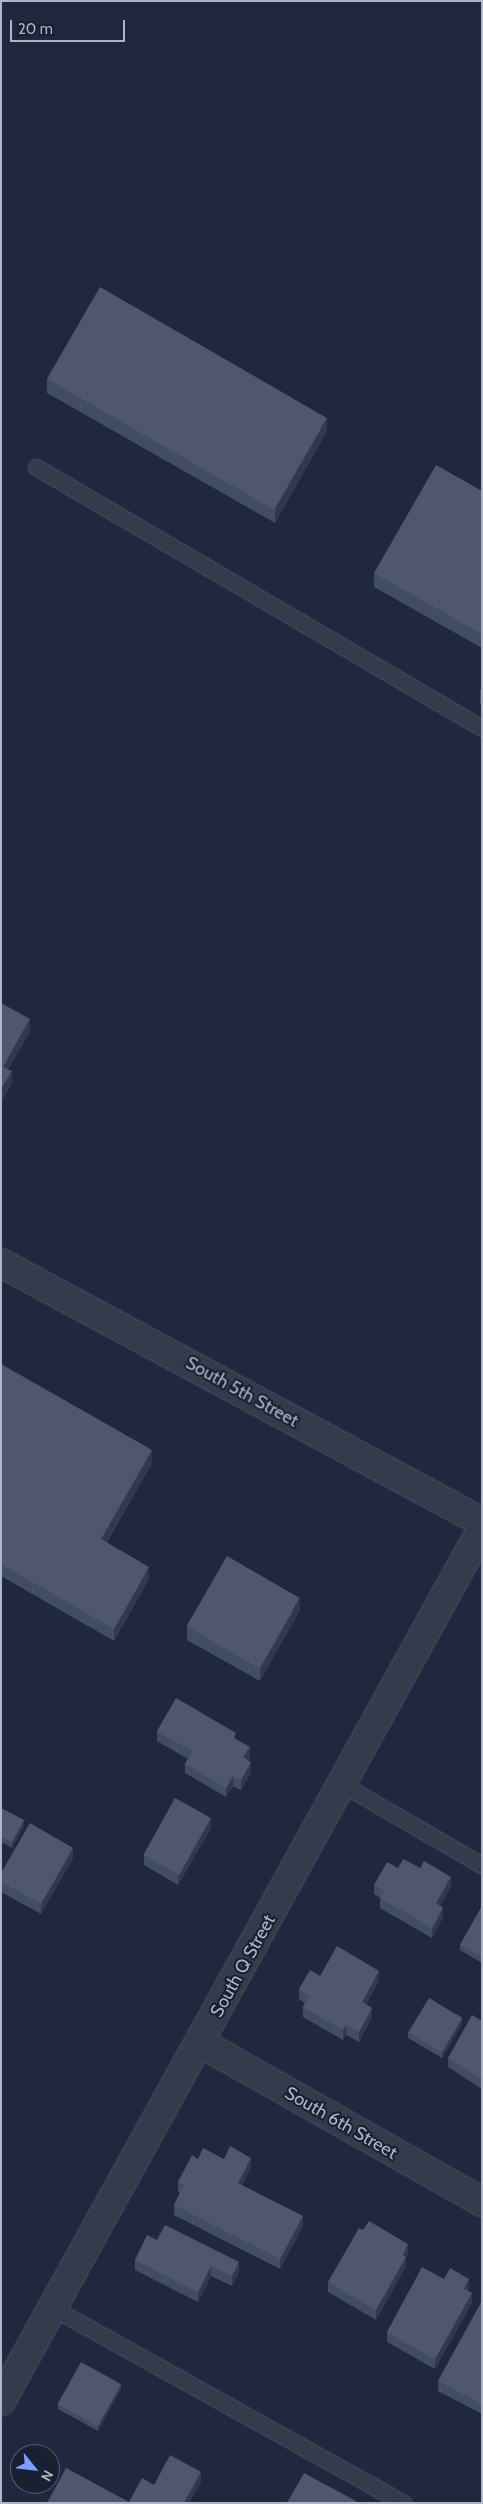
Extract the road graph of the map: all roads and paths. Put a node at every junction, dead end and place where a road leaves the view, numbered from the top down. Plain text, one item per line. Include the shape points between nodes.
1 (36, 467) dead end
2 (482, 728) edge
3 (1, 1263) edge
4 (482, 1522) edge
5 (482, 1529) edge
6 (342, 1784) junction
7 (482, 1865) edge
8 (201, 2043) junction
9 (482, 2202) edge
10 (53, 2308) junction
11 (1, 2401) edge
12 (402, 2503) edge

1 - 2 lane
3 - 4 street, South 5th Street
5 - 6 street, South Q Street
6 - 7 lane
6 - 8 street, South Q Street
8 - 9 street, South 6th Street
8 - 10 street, South Q Street
10 - 11 street, South Q Street
10 - 12 lane

